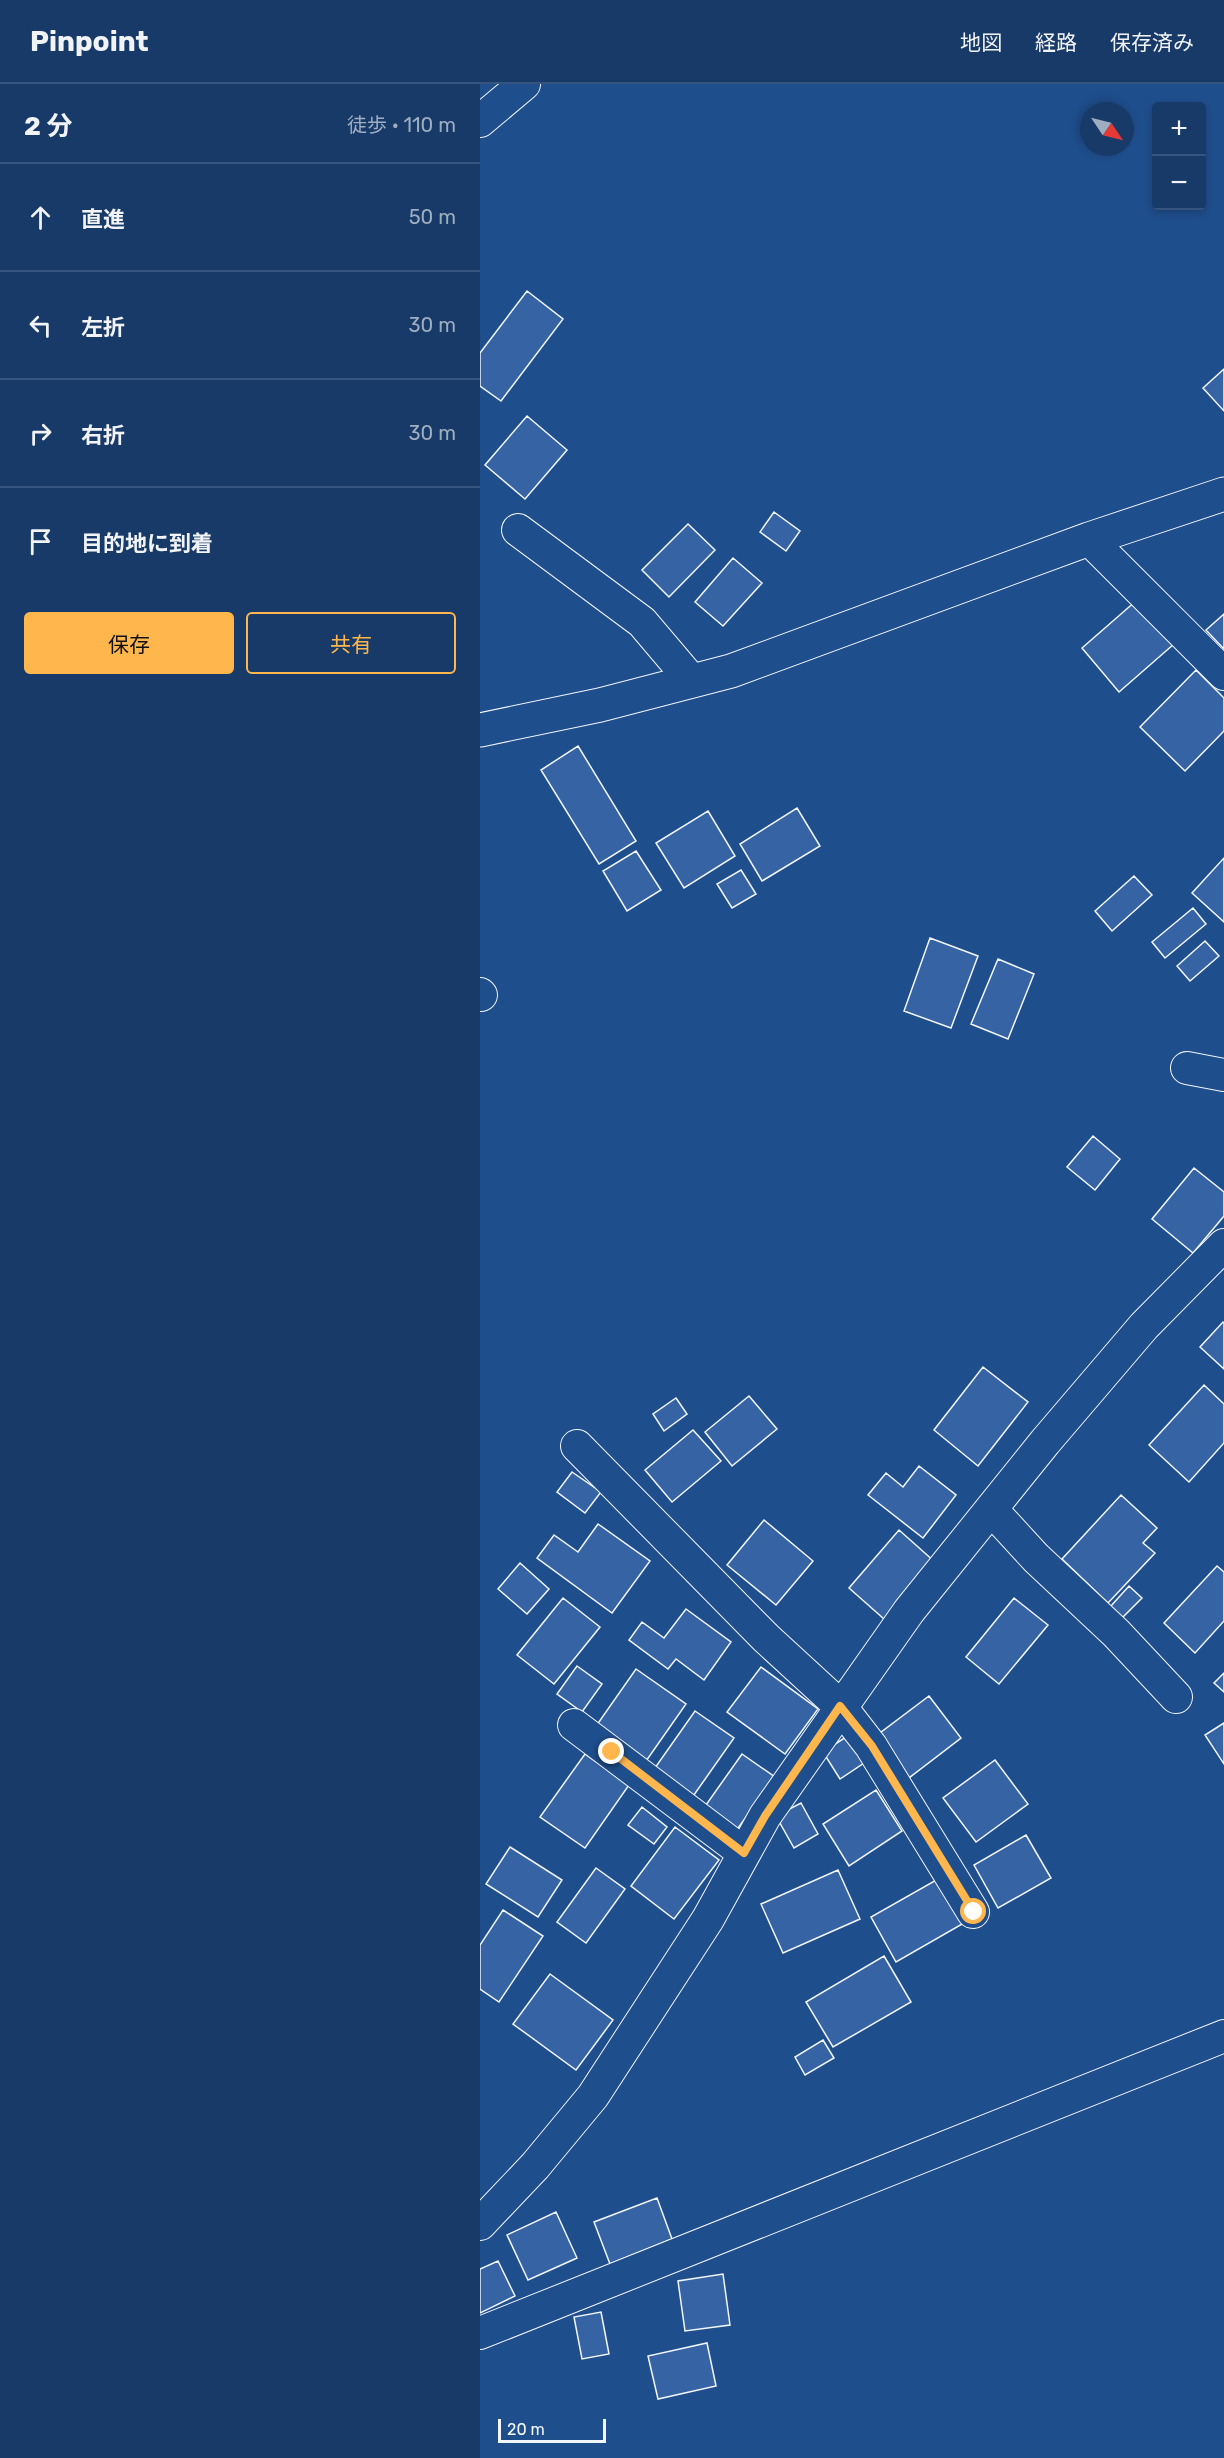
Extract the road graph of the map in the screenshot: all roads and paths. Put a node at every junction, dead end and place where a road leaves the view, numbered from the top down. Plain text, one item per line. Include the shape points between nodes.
1 (524, 84) edge
2 (480, 121) edge
3 (1220, 502) edge
4 (518, 530) dead end
5 (1089, 539) junction
6 (1224, 674) edge
7 (692, 681) junction
8 (480, 730) edge
9 (1187, 1068) dead end
10 (1224, 1076) edge
11 (1224, 1245) edge
12 (577, 1446) dead end
13 (991, 1509) junction
14 (1176, 1697) dead end
15 (840, 1706) junction
16 (574, 1725) dead end
17 (744, 1853) junction
18 (974, 1912) dead end
19 (1224, 2036) edge
20 (480, 2224) edge
21 (480, 2333) edge

1 - 2 street
3 - 5 street
4 - 7 street via 642,622
5 - 6 street
5 - 7 street via 731,671
7 - 8 street
9 - 10 street
11 - 13 street via 1144,1326
12 - 15 street via 766,1638
13 - 14 street
13 - 15 street via 909,1611
15 - 17 street
15 - 18 street via 872,1746
16 - 17 street
17 - 20 street via 708,1919 593,2096
19 - 21 street

